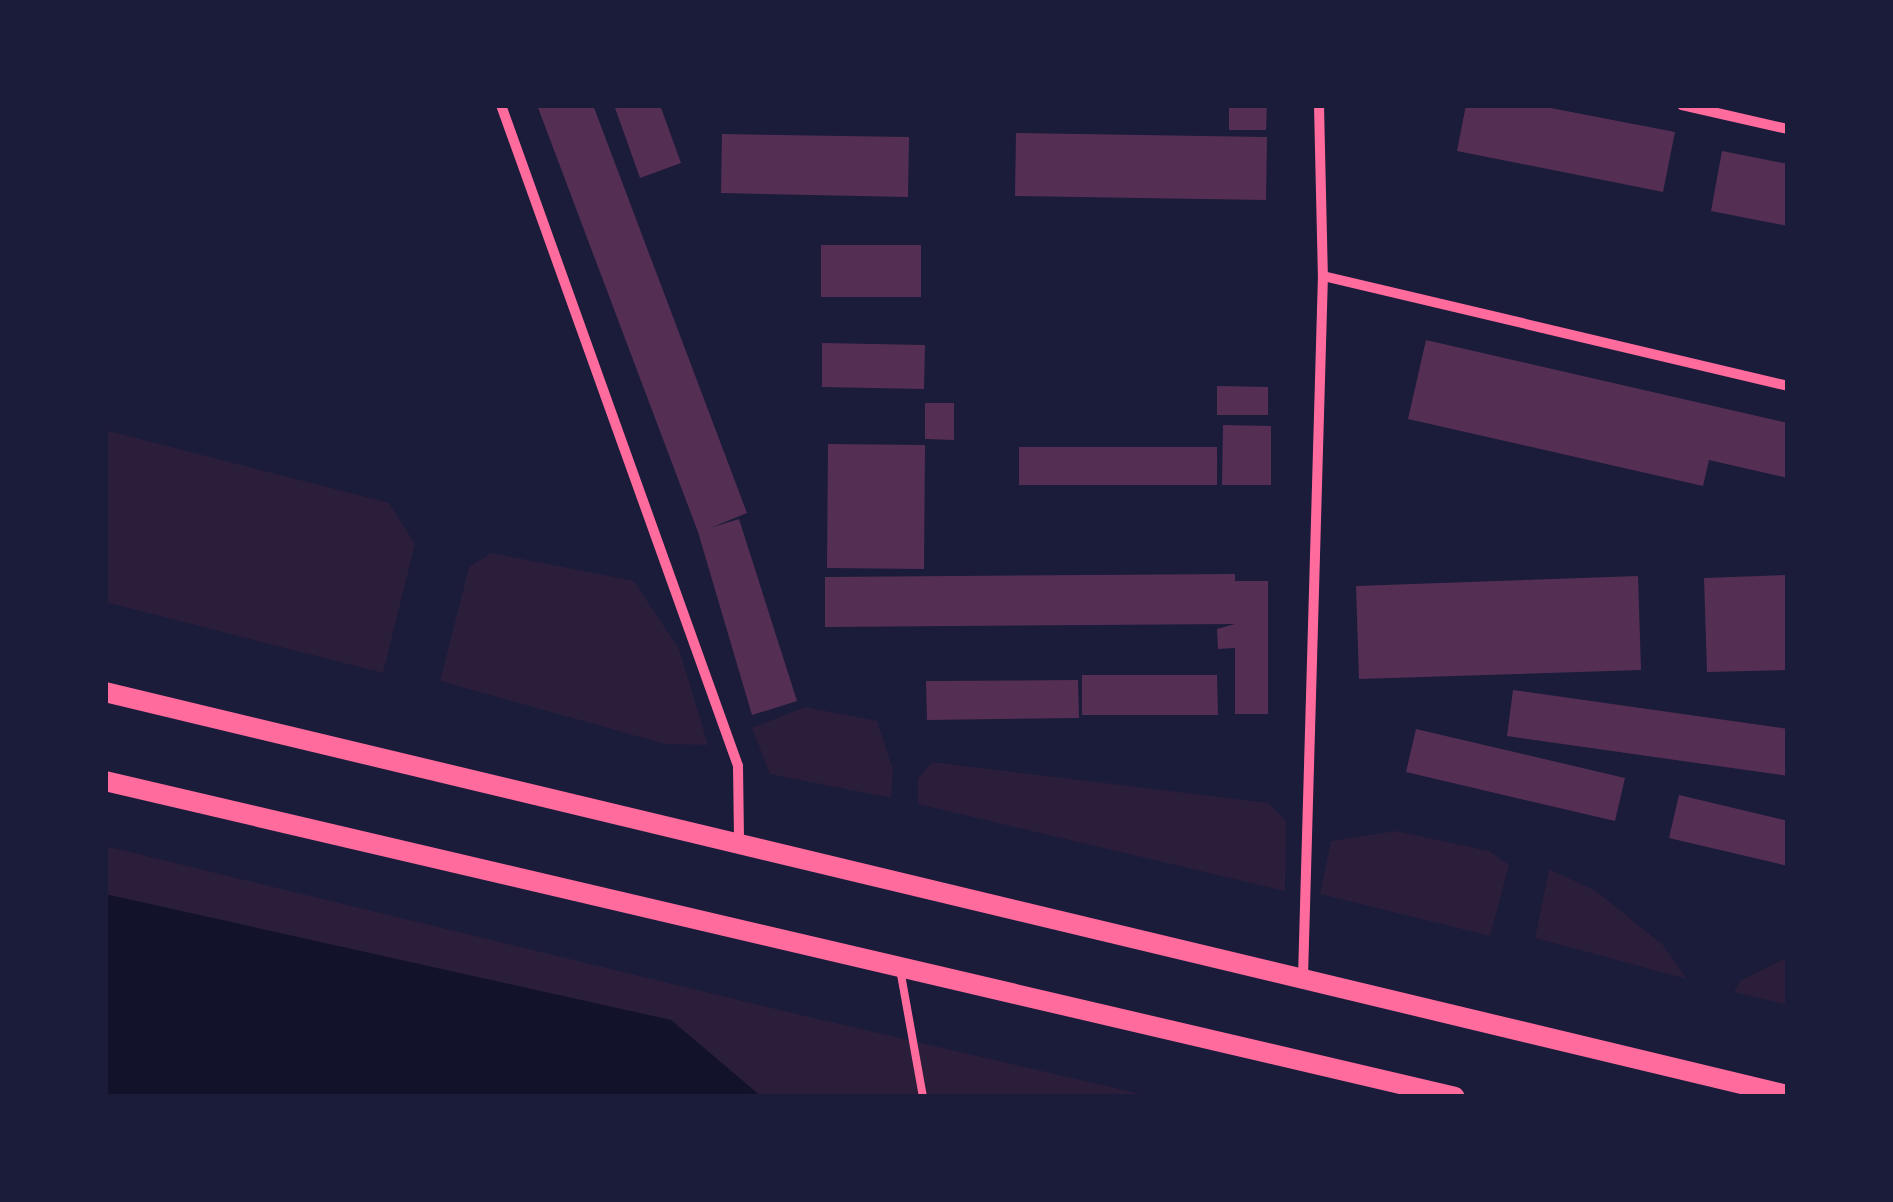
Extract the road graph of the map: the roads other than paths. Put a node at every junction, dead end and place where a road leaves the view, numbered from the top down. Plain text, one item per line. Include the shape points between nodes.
1 (501, 105) edge
2 (1319, 105) edge
3 (1682, 105) edge
4 (1788, 129) edge
5 (1323, 276) junction
6 (1788, 386) edge
7 (105, 692) edge
8 (105, 781) edge
9 (739, 839) junction
10 (899, 965) junction
11 (1303, 976) junction
12 (1788, 1095) edge
13 (922, 1097) edge
14 (1455, 1097) edge

1 - 9 street via 738,766
2 - 5 street
3 - 4 street
5 - 6 street
5 - 11 street
7 - 9 main road
8 - 10 main road
9 - 11 main road
10 - 13 lane
10 - 14 main road
11 - 12 main road

